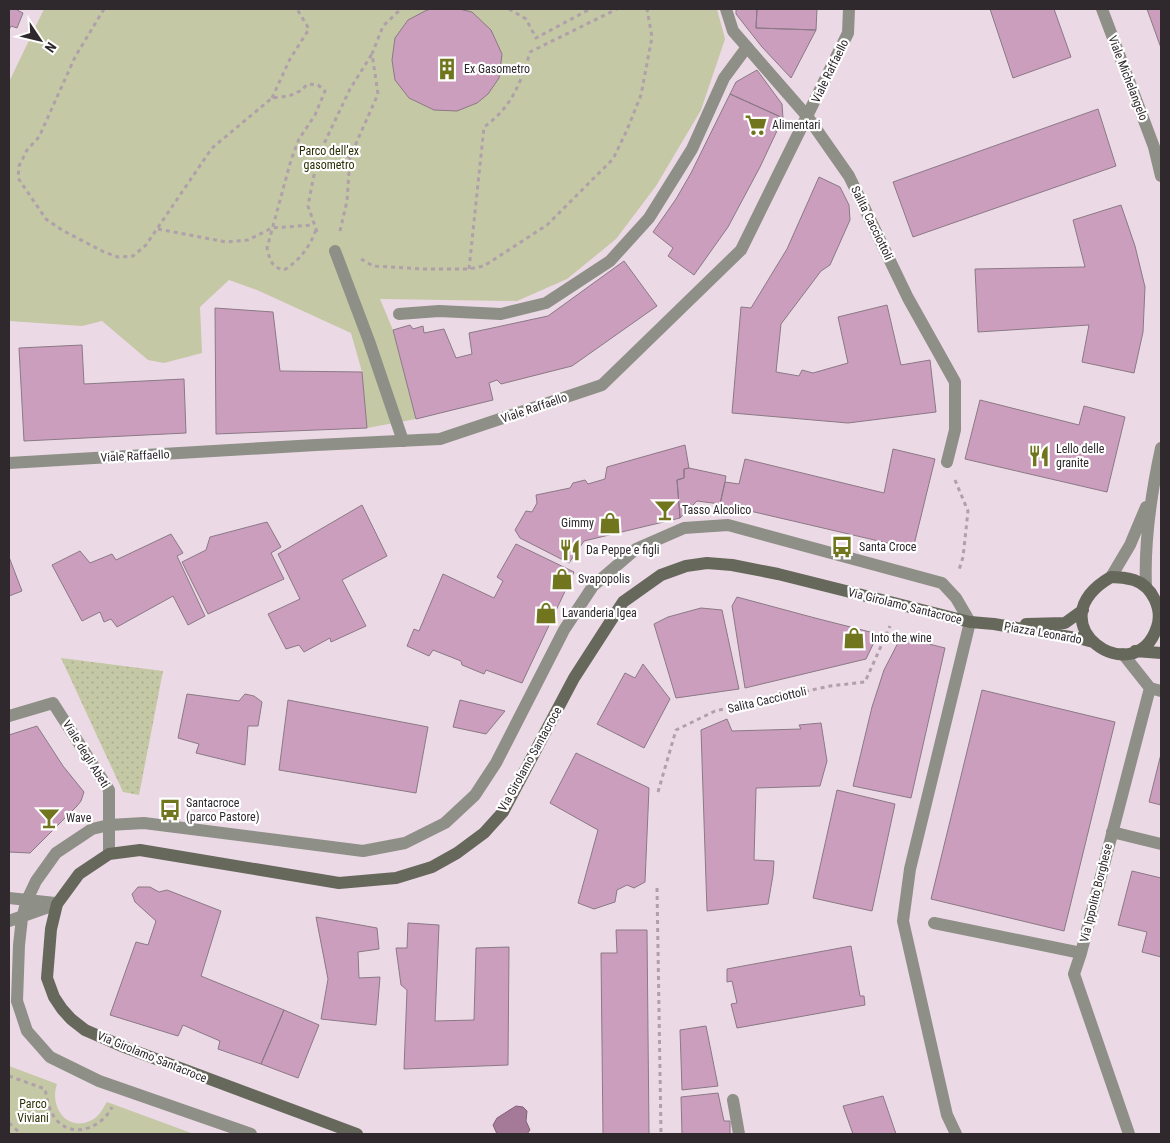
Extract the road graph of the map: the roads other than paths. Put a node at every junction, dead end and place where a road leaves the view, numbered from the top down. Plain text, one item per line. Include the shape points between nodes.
1 (726, 9) edge
2 (848, 9) edge
3 (1102, 9) edge
4 (747, 47) junction
5 (807, 116) junction
6 (1161, 176) edge
7 (335, 251) road end
8 (399, 314) dead end
9 (403, 441) junction
10 (1161, 448) edge
11 (947, 462) road end
12 (9, 463) edge
13 (1151, 493) junction
14 (1111, 577) junction
15 (1146, 587) junction
16 (1158, 598) edge
17 (1083, 610) junction
18 (970, 622) junction
19 (994, 624) junction
20 (1093, 642) junction
21 (1129, 653) junction
22 (1161, 653) edge
23 (1156, 689) edge
24 (9, 716) edge
25 (109, 825) junction
26 (1112, 832) junction
27 (1161, 844) edge
28 (109, 854) junction
29 (9, 898) edge
30 (27, 900) junction
31 (57, 904) junction
32 (22, 918) junction
33 (9, 921) edge
34 (934, 923) dead end
35 (1081, 953) junction
36 (733, 1100) dead end
37 (251, 1134) edge
38 (357, 1134) edge
39 (739, 1134) edge
40 (956, 1134) edge
41 (1129, 1134) edge

1 - 4 street, Salita Cacciottoli via 734,31
2 - 5 street, Viale Raffaello via 848,33
3 - 6 street, Viale Michelangelo via 1154,147
4 - 5 street, Salita Cacciottoli
4 - 8 street via 724,78 692,149 649,218 610,261 546,303 501,314 439,311
5 - 9 street, Viale Raffaello via 741,250 602,385 440,439
5 - 11 street, Salita Cacciottoli via 849,176 908,298 955,382 956,430
7 - 9 street
9 - 12 street, Viale Raffaello
10 - 13 street
13 - 14 street via 1130,545
13 - 15 street
14 - 15 street via 1135,580
14 - 17 street via 1092,590
15 - 16 street
16 - 21 street via 1158,626 1152,638 1143,648
17 - 19 street, Piazza Leonardo via 1065,623
17 - 20 street, Piazza Leonardo via 1084,628
18 - 19 street, Piazza Leonardo
18 - 25 street, Via Girolamo Santacroce via 956,598 942,583 728,525 684,528 636,549 592,586 564,630 496,763 475,795 444,823 406,843 363,851 144,824
18 - 28 street, Via Girolamo Santacroce via 778,574 707,563 686,566 662,575 622,602 574,678 503,812 484,833 457,854 432,867 396,878 339,884 140,850
18 - 40 street via 910,869 903,921 947,1115
19 - 20 street, Piazza Leonardo
20 - 21 street, Piazza Leonardo via 1110,653
21 - 22 street, Piazza Leonardo
21 - 23 street
23 - 26 street, Via Ippolito Borghese
24 - 25 street, Viale degli Abeti via 53,703 109,790
25 - 28 street, Viale degli Abeti
25 - 30 street, Via Girolamo Santacroce via 92,829 56,853
26 - 27 street
26 - 35 street, Via Ippolito Borghese
28 - 31 street, Via Girolamo Santacroce via 79,874
29 - 30 street
30 - 31 street
30 - 32 street, Via Girolamo Santacroce
31 - 32 street
31 - 38 street, Via Girolamo Santacroce via 51,929 47,978 54,997 71,1020 85,1030 124,1047
32 - 33 street
32 - 37 street, Via Girolamo Santacroce via 17,1001 27,1031 50,1057 99,1081
34 - 35 street, Via Ippolito Borghese
35 - 41 street via 1074,974
36 - 39 street

